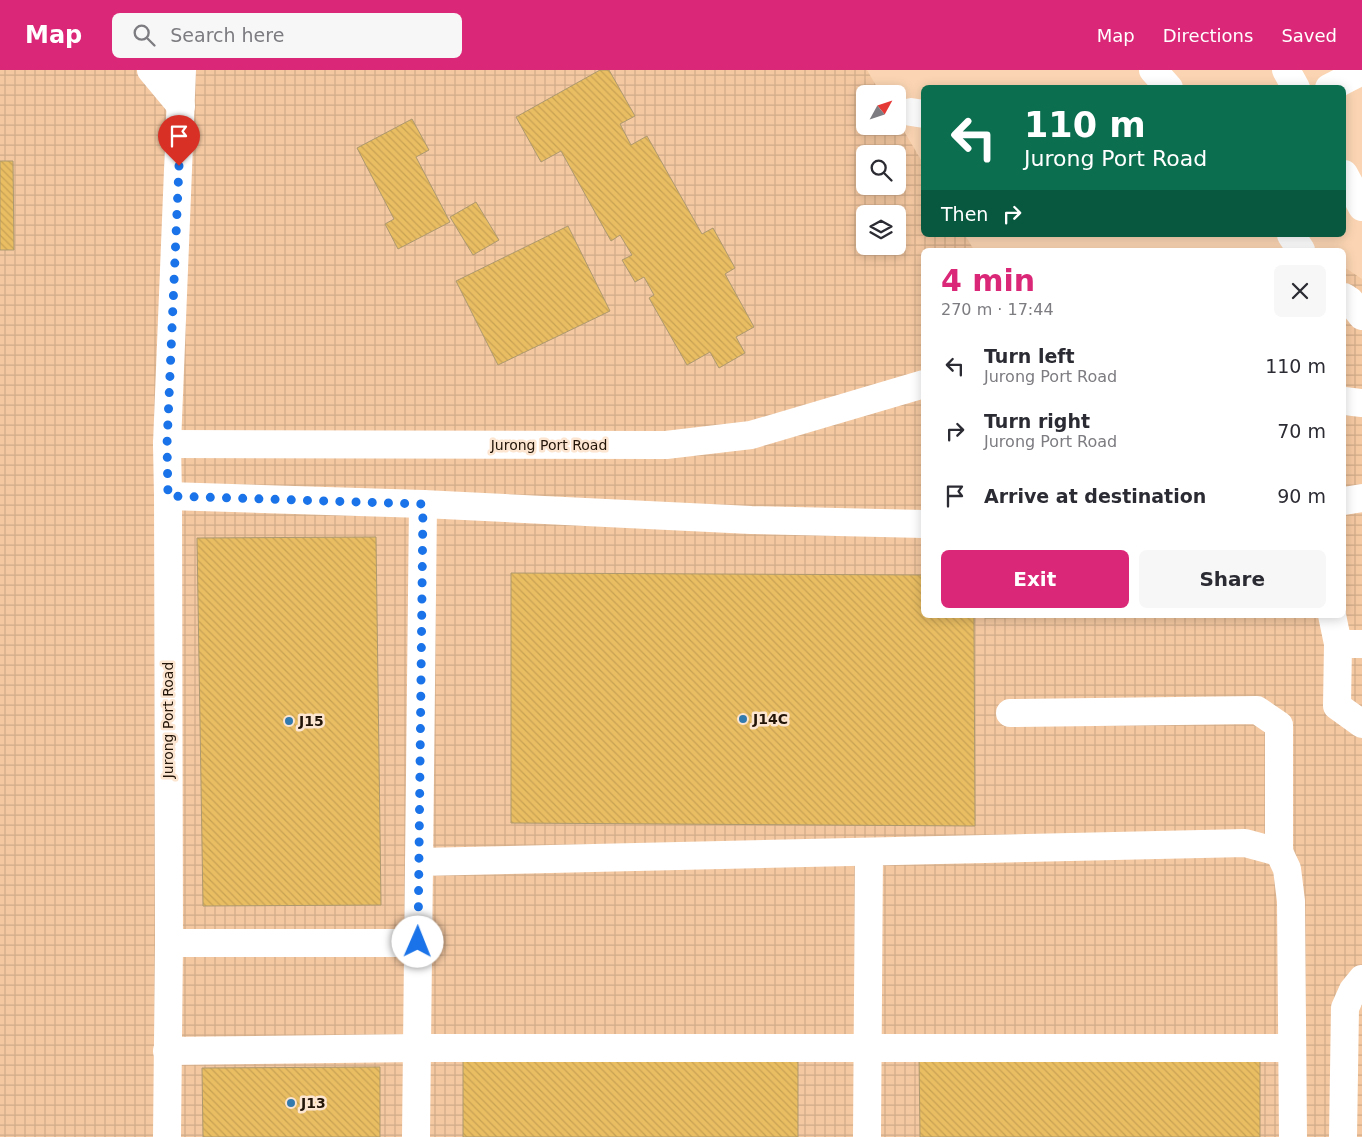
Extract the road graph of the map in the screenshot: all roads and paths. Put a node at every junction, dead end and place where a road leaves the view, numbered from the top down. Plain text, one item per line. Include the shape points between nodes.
1 (151, 70) edge
2 (182, 70) edge
3 (1154, 70) edge
4 (1286, 70) edge
5 (1362, 71) edge
6 (1166, 85) edge
7 (1294, 85) edge
8 (1335, 85) edge
9 (181, 106) junction
10 (1346, 178) edge
11 (1362, 207) edge
12 (1292, 237) edge
13 (1300, 248) edge
14 (1346, 298) edge
15 (1362, 316) edge
16 (921, 385) edge
17 (1346, 401) edge
18 (1362, 403) edge
19 (167, 444) junction
20 (168, 496) junction
21 (1362, 498) edge
22 (1346, 501) edge
23 (423, 504) junction
24 (921, 524) edge
25 (1334, 618) edge
26 (1350, 644) edge
27 (1010, 713) dead end
28 (1362, 724) edge
29 (869, 852) junction
30 (1279, 852) junction
31 (419, 862) junction
32 (418, 942) junction
33 (168, 943) junction
34 (1362, 979) edge
35 (417, 1048) junction
36 (868, 1048) junction
37 (1292, 1048) junction
38 (167, 1051) junction
39 (167, 1137) edge
40 (416, 1137) edge
41 (868, 1137) edge
42 (1293, 1137) edge
43 (1343, 1137) edge

1 - 9 street
2 - 9 street, Jurong Port Road
3 - 6 street
4 - 7 street
5 - 8 street
9 - 19 street, Jurong Port Road
10 - 11 street
12 - 13 street
14 - 15 street
16 - 19 street, Jurong Port Road via 751,435 666,445
17 - 18 street
19 - 20 street, Jurong Port Road
20 - 23 street
20 - 33 street, Jurong Port Road
21 - 22 street
23 - 24 street via 751,520
23 - 31 street
25 - 26 street
26 - 28 street via 1337,706
27 - 30 street via 1257,710 1279,725
29 - 30 street via 1245,843
29 - 31 street
29 - 36 street
30 - 37 street via 1287,869 1291,901
31 - 32 street
32 - 33 street
32 - 35 street
33 - 38 street, Jurong Port Road
34 - 43 street via 1352,990 1345,1008
35 - 36 street
35 - 38 street
35 - 40 street
36 - 37 street
36 - 41 street
37 - 42 street
38 - 39 street, Jurong Port Road

